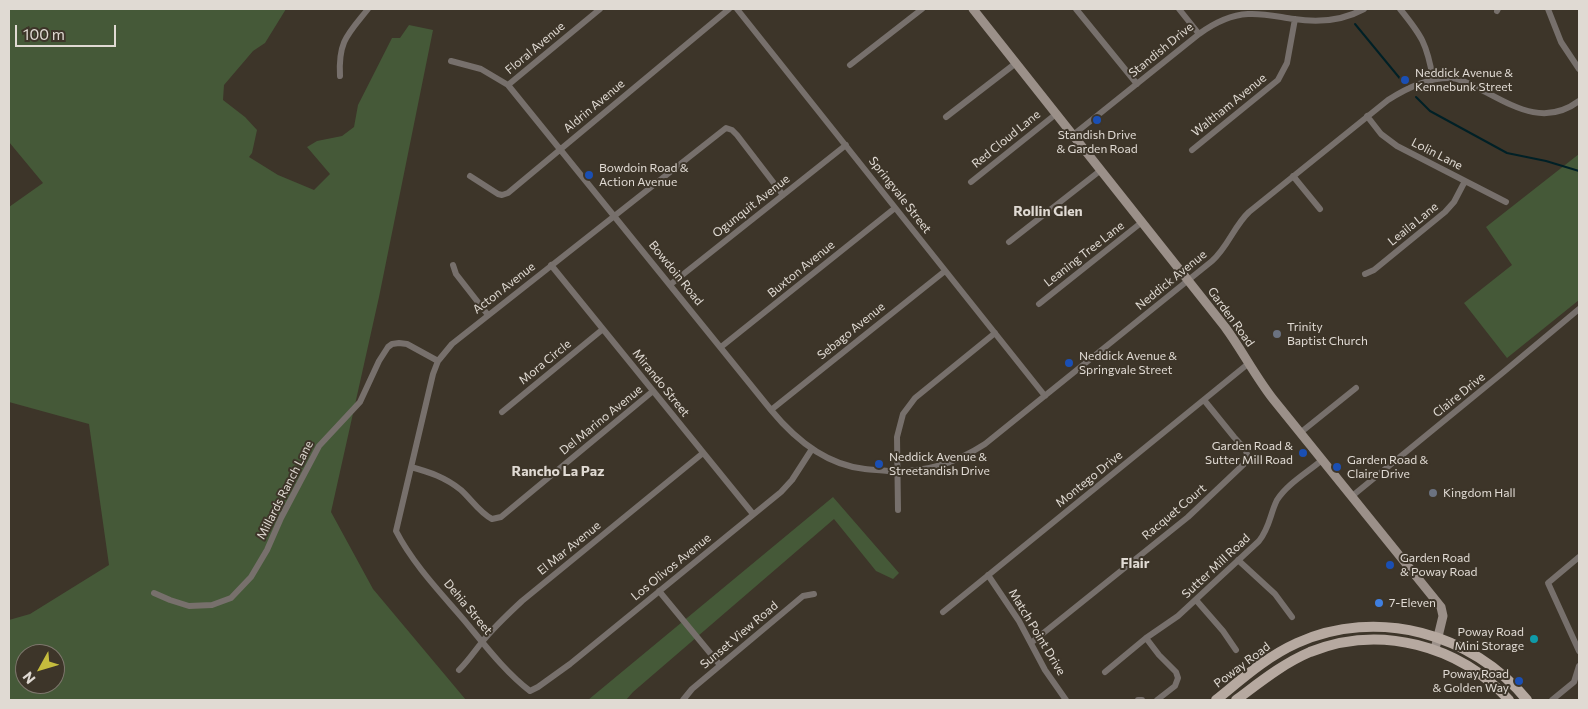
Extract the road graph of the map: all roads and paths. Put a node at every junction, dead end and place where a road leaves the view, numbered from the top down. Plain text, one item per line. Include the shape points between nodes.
1 (368, 9) edge
2 (600, 9) edge
3 (729, 9) edge
4 (737, 9) edge
5 (922, 9) edge
6 (973, 9) edge
7 (1076, 9) edge
8 (1179, 9) edge
9 (1364, 9) edge
10 (1400, 9) edge
11 (1548, 9) edge
12 (1247, 11) edge
13 (1295, 19) junction
14 (1199, 34) junction
15 (451, 61) dead end
16 (1016, 63) junction
17 (850, 65) dead end
18 (1579, 69) edge
19 (340, 76) dead end
20 (1433, 79) junction
21 (1137, 84) junction
22 (508, 85) junction
23 (1579, 101) edge
24 (1056, 114) junction
25 (1367, 116) junction
26 (946, 117) dead end
27 (1073, 135) junction
28 (846, 145) junction
29 (560, 148) junction
30 (1192, 150) dead end
31 (1101, 170) junction
32 (470, 176) dead end
33 (1293, 176) junction
34 (1465, 181) junction
35 (971, 182) dead end
36 (783, 195) junction
37 (1506, 202) dead end
38 (895, 208) junction
39 (1320, 209) dead end
40 (614, 215) junction
41 (1142, 222) junction
42 (1009, 242) dead end
43 (453, 265) dead end
44 (551, 265) junction
45 (945, 271) junction
46 (1365, 274) dead end
47 (1189, 281) junction
48 (671, 284) junction
49 (1039, 304) dead end
50 (1579, 309) edge
51 (488, 315) junction
52 (603, 329) junction
53 (995, 334) junction
54 (721, 347) junction
55 (438, 361) junction
56 (1249, 363) junction
57 (1356, 388) dead end
58 (653, 392) junction
59 (1045, 396) junction
60 (1204, 400) junction
61 (771, 410) junction
62 (502, 412) dead end
63 (1300, 432) junction
64 (812, 449) junction
65 (703, 453) junction
66 (1322, 460) junction
67 (410, 466) junction
68 (898, 471) junction
69 (1351, 496) junction
70 (898, 510) dead end
71 (753, 514) junction
72 (396, 531) joint
73 (1579, 557) edge
74 (1238, 560) junction
75 (988, 575) junction
76 (660, 591) junction
77 (154, 593) dead end
78 (814, 594) dead end
79 (1196, 600) junction
80 (943, 612) dead end
81 (1292, 617) dead end
82 (1437, 637) junction
83 (1146, 638) junction
84 (482, 642) junction
85 (1031, 643) junction
86 (1434, 649) junction
87 (1236, 650) dead end
88 (1579, 651) edge
89 (720, 665) junction
90 (1579, 666) edge
91 (459, 670) dead end
92 (1476, 671) junction
93 (1105, 672) dead end
94 (530, 691) joint
95 (683, 700) edge
96 (1066, 700) edge
97 (1138, 700) edge
98 (1142, 700) edge
99 (1157, 700) edge
100 (1216, 700) edge
101 (1236, 700) edge
102 (1509, 700) edge
103 (1516, 700) edge
104 (1527, 700) edge
105 (1552, 700) edge

1 - 19 street via 344,42 339,60
2 - 22 street, Floral Avenue
3 - 29 street, Aldrin Avenue
4 - 28 street, Springvale Street
5 - 17 street
6 - 16 street, Garden Road
7 - 21 street
8 - 14 street
9 - 13 street, Standish Drive via 1337,20
10 - 20 street via 1424,41
11 - 18 street via 1561,42
12 - 13 street, Standish Drive
12 - 14 street, Standish Drive via 1223,19
13 - 30 street, Waltham Avenue via 1287,63 1278,80
14 - 21 street, Standish Drive
15 - 22 street, Bowdoin Road via 481,69
16 - 24 street, Garden Road
16 - 26 street
20 - 23 street, Neddick Avenue via 1458,79 1517,108 1538,113 1561,111
20 - 25 street, Neddick Avenue via 1397,94
21 - 27 street, Standish Drive
22 - 29 street, Bowdoin Road
24 - 27 street, Garden Road
24 - 35 street, Red Cloud Lane
25 - 33 street, Neddick Avenue
25 - 34 street, Lolin Lane via 1397,146
27 - 31 street, Garden Road
28 - 36 street, Ogunquit Avenue
28 - 38 street, Springvale Street
29 - 32 street, Aldrin Avenue via 502,195
29 - 40 street, Bowdoin Road
31 - 41 street, Garden Road
31 - 42 street
33 - 39 street
33 - 47 street, Neddick Avenue via 1245,216 1217,257
34 - 37 street, Lolin Lane
34 - 46 street, Leaila Lane via 1440,218
36 - 40 street, Acton Avenue via 732,130 726,128
36 - 48 street, Ogunquit Avenue
38 - 45 street, Springvale Street
38 - 54 street, Buxton Avenue
40 - 44 street, Acton Avenue
40 - 48 street, Bowdoin Road
41 - 47 street, Garden Road
41 - 49 street, Leaning Tree Lane
43 - 51 street via 456,274
44 - 51 street, Acton Avenue
44 - 52 street, Mirando Street
45 - 53 street, Springvale Street
45 - 61 street, Sebago Avenue
47 - 56 street, Garden Road
47 - 59 street, Neddick Avenue
48 - 54 street, Bowdoin Road
50 - 69 street, Claire Drive
51 - 55 street, Acton Avenue via 452,344
52 - 58 street, Mirando Street
52 - 62 street, Mora Circle
53 - 59 street, Springvale Street
53 - 68 street via 908,406 897,437
54 - 61 street, Bowdoin Road
55 - 67 street, Acton Avenue
55 - 77 street, Millards Ranch Lane via 407,344 399,342 388,347 360,402 319,446 267,550 251,577 231,598 212,605 189,606
56 - 60 street, Montego Drive
56 - 63 street, Garden Road
57 - 63 street
58 - 65 street, Mirando Street
58 - 67 street, Del Marino Avenue via 501,517 492,519 485,516 446,479
59 - 68 street, Neddick Avenue via 966,456 932,468
60 - 75 street, Montego Drive
60 - 85 street, Racquet Court via 1246,449 1244,464 1194,511
61 - 64 street, Bowdoin Road
63 - 66 street, Garden Road
64 - 68 street, Bowdoin Road via 854,467
64 - 71 street, Los Olivos Avenue via 787,486
65 - 71 street, Mirando Street
65 - 84 street, El Mar Avenue via 522,602
66 - 69 street, Garden Road
66 - 74 street, Sutter Mill Road via 1283,493 1263,536
67 - 72 street, Acton Avenue
68 - 70 street
69 - 82 street, Garden Road via 1441,606 1443,616
71 - 76 street, Los Olivos Avenue
72 - 84 street, Dehia Street via 404,546
73 - 88 street via 1548,583
74 - 79 street, Sutter Mill Road
74 - 81 street via 1275,594
75 - 80 street, Montego Drive
75 - 85 street, Match Point Drive
76 - 89 street
76 - 94 street, Los Olivos Avenue via 563,669
78 - 89 street, Sunset View Road via 803,596
79 - 83 street, Sutter Mill Road
79 - 87 street
82 - 86 street, Garden Road
82 - 100 main road, Poway Road via 1383,626 1325,633 1270,658
82 - 104 main road, Poway Road via 1460,646 1489,664
83 - 93 street, Sutter Mill Road
83 - 99 street via 1178,678 1175,686
84 - 91 street, El Mar Avenue
84 - 94 street, Dehia Street
85 - 96 street, Match Point Drive
86 - 92 main road, Poway Road
86 - 101 main road, Poway Road via 1383,640 1329,646 1292,661
89 - 95 street, Sunset View Road
90 - 105 street via 1574,682
92 - 102 main road, Poway Road
92 - 103 main road via 1492,677
97 - 98 street

